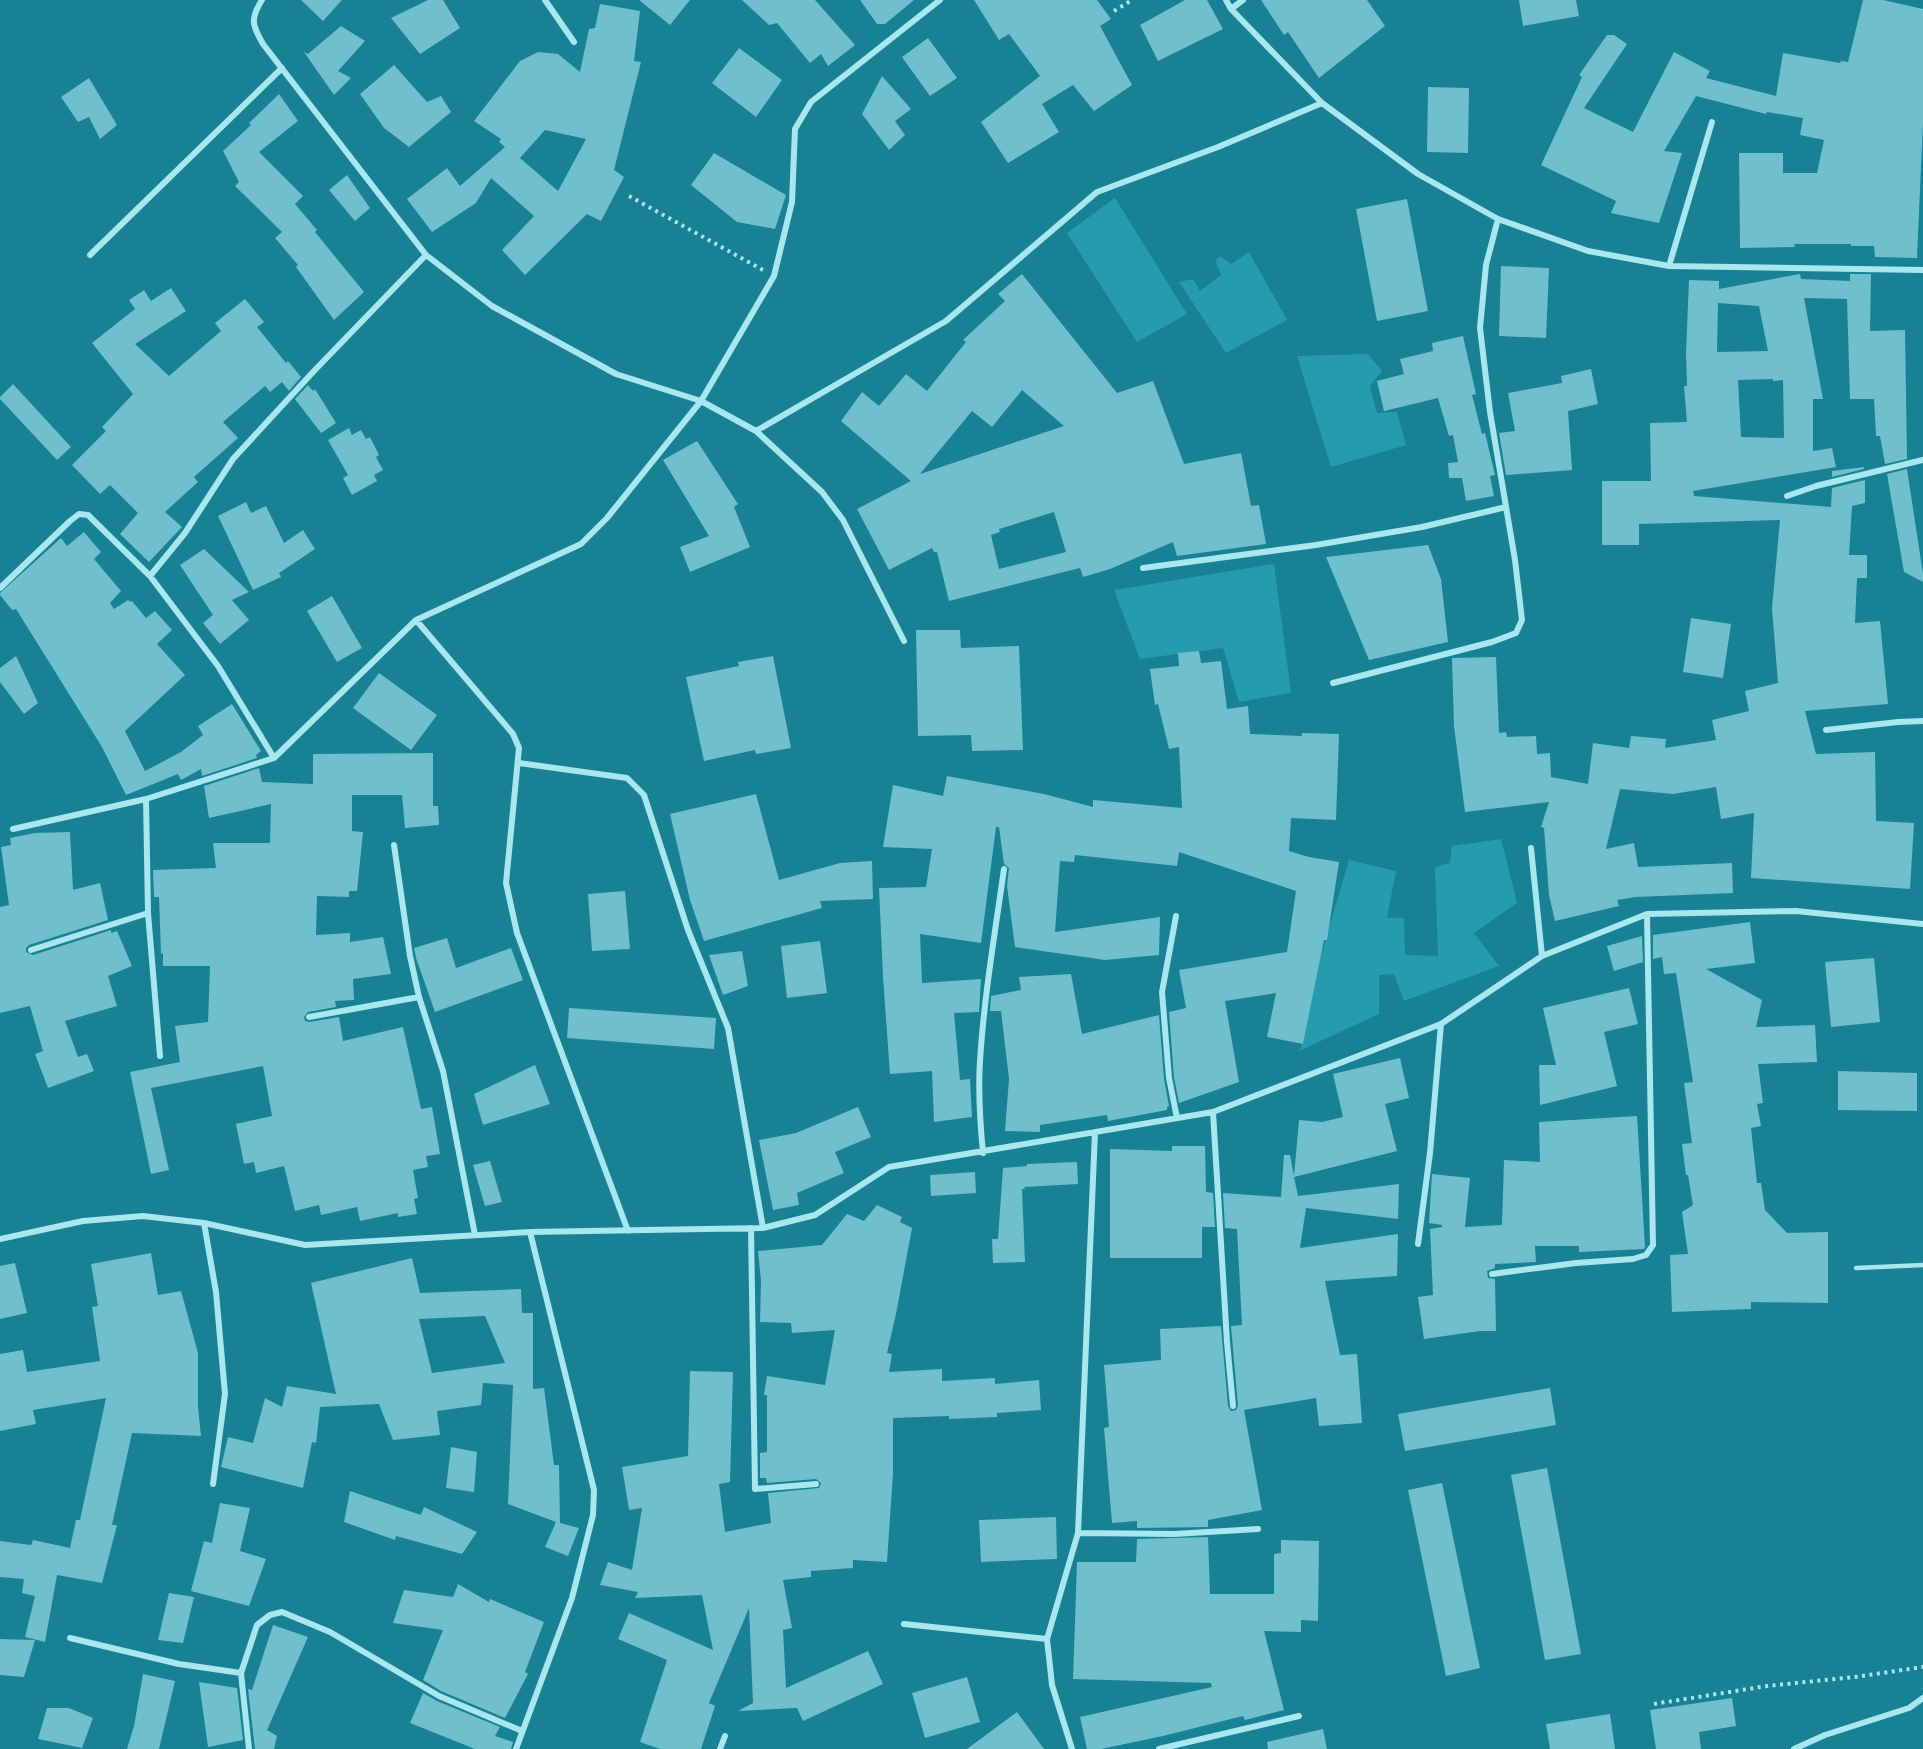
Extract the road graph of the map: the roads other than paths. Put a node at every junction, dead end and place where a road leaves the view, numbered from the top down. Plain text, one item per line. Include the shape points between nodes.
1 (262, 0) edge
2 (545, 0) edge
3 (940, 0) edge
4 (1226, 0) edge
5 (1243, 0) edge
6 (1231, 9) junction
7 (574, 42) dead end
8 (282, 68) junction
9 (1322, 103) junction
10 (1712, 122) dead end
11 (1498, 219) junction
12 (90, 255) dead end
13 (426, 255) junction
14 (1669, 266) junction
15 (1923, 270) edge
16 (701, 401) junction
17 (756, 431) junction
18 (1923, 460) edge
19 (1787, 496) dead end
20 (1506, 507) junction
21 (1143, 568) dead end
22 (150, 576) junction
23 (0, 588) edge
24 (416, 620) junction
25 (904, 641) dead end
26 (1333, 683) dead end
27 (1923, 721) edge
28 (1826, 730) dead end
29 (274, 758) junction
30 (519, 764) junction
31 (146, 799) junction
32 (13, 829) dead end
33 (394, 845) dead end
34 (1531, 848) dead end
35 (1004, 869) dead end
36 (148, 913) junction
37 (1647, 914) junction
38 (1176, 916) dead end
39 (1923, 924) edge
40 (32, 950) dead end
41 (1542, 956) junction
42 (419, 997) junction
43 (309, 1017) dead end
44 (1442, 1024) junction
45 (160, 1056) dead end
46 (1213, 1112) junction
47 (1177, 1118) junction
48 (1095, 1132) junction
49 (983, 1153) junction
50 (204, 1223) junction
51 (751, 1228) junction
52 (763, 1228) junction
53 (628, 1231) junction
54 (530, 1232) junction
55 (474, 1235) junction
56 (0, 1239) edge
57 (1418, 1244) dead end
58 (1923, 1264) edge
59 (1856, 1268) dead end
60 (1492, 1274) dead end
61 (1233, 1406) dead end
62 (213, 1484) dead end
63 (816, 1484) dead end
64 (1258, 1529) dead end
65 (1078, 1533) junction
66 (904, 1624) dead end
67 (70, 1638) dead end
68 (1047, 1639) junction
69 (241, 1673) junction
70 (1923, 1698) edge
71 (1299, 1716) dead end
72 (522, 1731) junction
73 (725, 1736) dead end
74 (249, 1749) edge
75 (516, 1749) edge
76 (720, 1749) edge
77 (1072, 1749) edge
78 (1159, 1749) edge
79 (1794, 1749) edge

1 - 8 street via 253,17 253,28
2 - 7 street
3 - 16 street via 811,102 795,129 792,202 774,276
4 - 6 street
5 - 6 street
6 - 9 street
8 - 12 street
8 - 13 street
9 - 11 street via 1418,174
9 - 17 street via 1097,192 946,321
10 - 14 street
11 - 14 street via 1588,251
11 - 20 street via 1486,265 1480,328
13 - 16 street via 492,306 616,374
13 - 22 street via 233,459 185,534
14 - 15 street
16 - 17 street
16 - 24 street via 607,518 581,543
17 - 25 street via 822,492 843,520
18 - 19 street
20 - 21 street via 1328,543
20 - 26 street via 1522,620 1516,633
22 - 23 street via 88,515 79,514
22 - 29 street via 218,666
24 - 29 street
24 - 30 street via 513,734 519,747
27 - 28 street
29 - 31 street
30 - 52 street via 627,778 644,795 688,930 728,1029
30 - 53 street via 506,883 517,933
31 - 32 street
31 - 36 street
33 - 42 street
34 - 41 street
35 - 49 street via 980,1061
36 - 40 street
36 - 45 street
37 - 39 street via 1796,910
37 - 41 street
37 - 60 street via 1653,1245 1646,1255 1633,1259
38 - 47 street via 1162,992 1169,1078
41 - 44 street
42 - 43 street
42 - 55 street via 443,1071
44 - 46 street
44 - 57 street
46 - 47 street
46 - 61 street
47 - 48 street
48 - 49 street
48 - 65 street
49 - 52 street via 889,1167 815,1215
50 - 55 street via 305,1245
50 - 56 street via 133,1216 83,1221
50 - 62 street via 216,1292 225,1394
51 - 52 street
51 - 53 street
51 - 63 street via 755,1489
53 - 54 street
54 - 55 street
54 - 72 street via 594,1490 593,1515 572,1598
58 - 59 lane
64 - 65 street via 1174,1534
65 - 68 street
66 - 68 street
67 - 69 street via 179,1664
68 - 77 street via 1052,1685
69 - 72 street via 257,1625 270,1614 282,1612 330,1632 439,1696
69 - 74 street
70 - 79 street via 1909,1708
71 - 78 street
72 - 75 street
73 - 76 street

